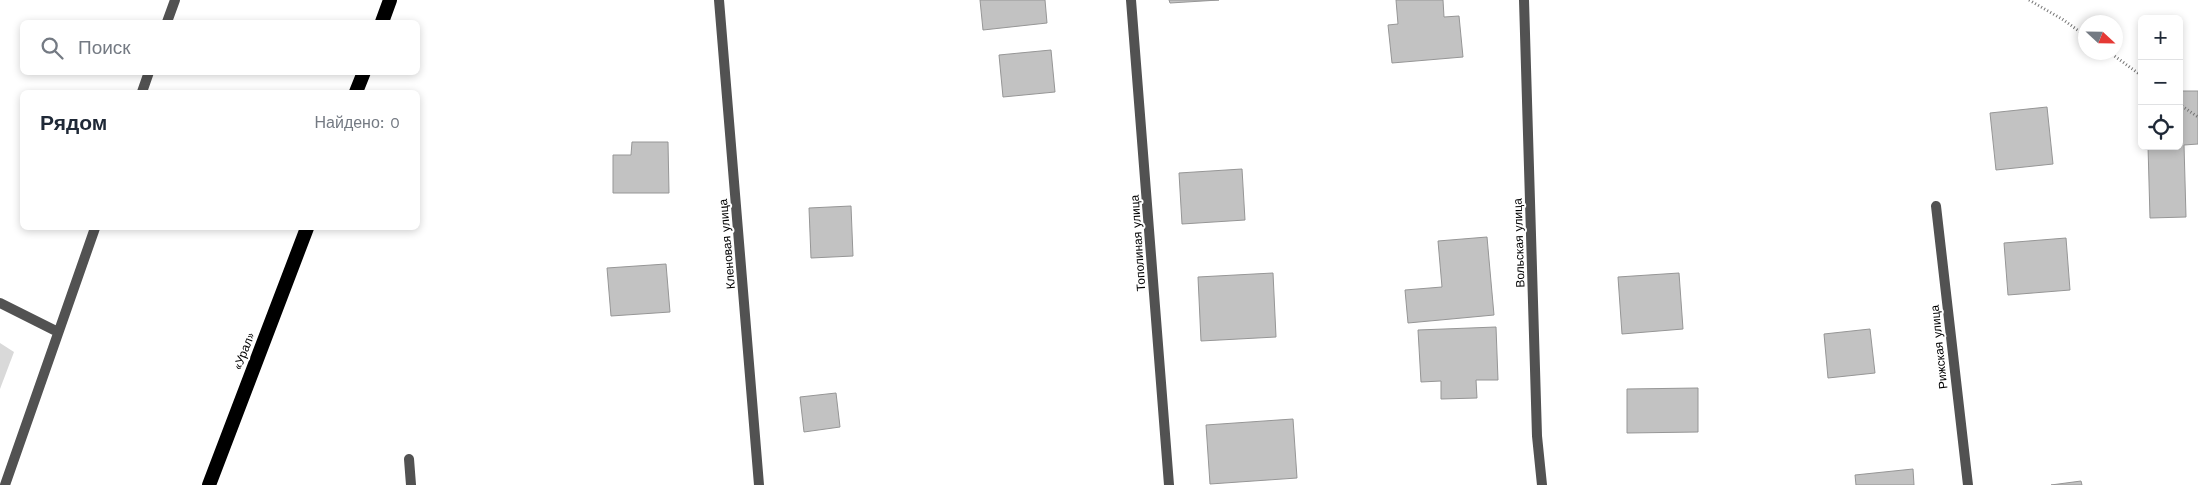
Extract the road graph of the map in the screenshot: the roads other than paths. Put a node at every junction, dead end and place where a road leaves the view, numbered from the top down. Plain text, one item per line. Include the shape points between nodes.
1 (175, 0) edge
2 (390, 0) edge
3 (719, 0) edge
4 (1131, 0) edge
5 (1524, 0) edge
6 (168, 20) edge
7 (383, 20) edge
8 (148, 75) edge
9 (363, 75) edge
10 (143, 90) edge
11 (357, 90) edge
12 (1936, 206) dead end
13 (94, 230) edge
14 (306, 230) edge
15 (0, 304) edge
16 (58, 332) junction
17 (409, 459) dead end
18 (5, 485) edge
19 (209, 485) edge
20 (411, 485) edge
21 (759, 485) edge
22 (1169, 485) edge
23 (1542, 485) edge
24 (1968, 485) edge

1 - 6 street
2 - 7 highway
3 - 21 street, Кленовая улица
4 - 22 street, Тополиная улица
5 - 23 street, Вольская улица via 1536,436
8 - 10 street
9 - 11 highway
12 - 24 street, Рижская улица
13 - 16 street
14 - 19 highway, «Урал»
15 - 16 street
16 - 18 street
17 - 20 street

